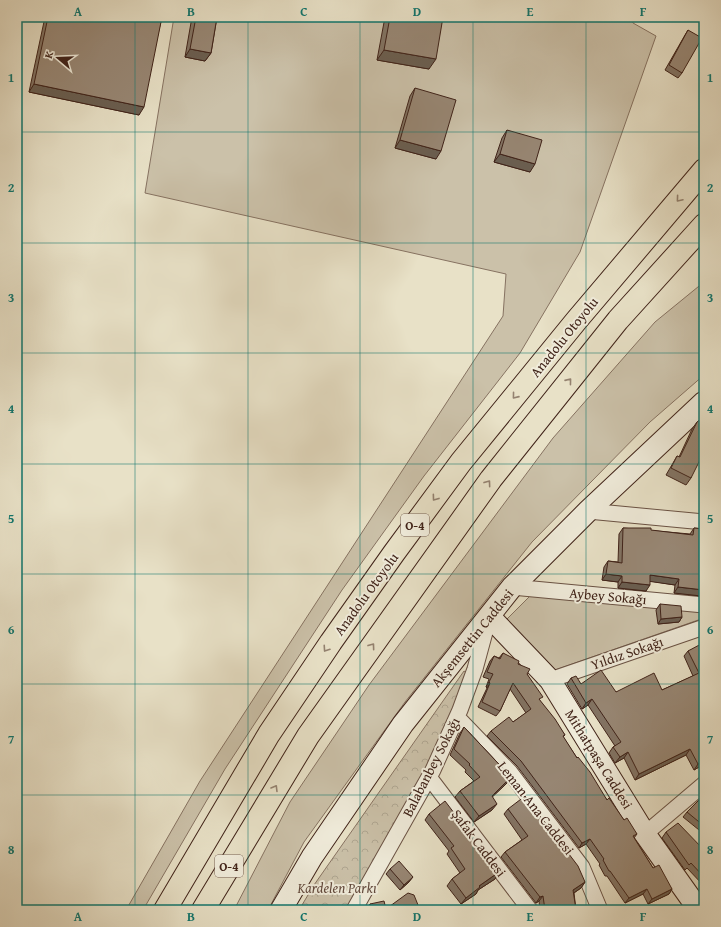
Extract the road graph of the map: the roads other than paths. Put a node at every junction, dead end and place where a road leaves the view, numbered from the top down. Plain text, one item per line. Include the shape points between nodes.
1 (704, 170) edge
2 (704, 225) edge
3 (704, 402) edge
4 (588, 511) junction
5 (704, 522) edge
6 (512, 587) junction
7 (704, 605) edge
8 (489, 616) junction
9 (704, 627) edge
10 (550, 680) junction
11 (456, 717) junction
12 (429, 777) junction
13 (704, 784) edge
14 (255, 822) junction
15 (645, 834) junction
16 (695, 907) edge
17 (166, 910) edge
18 (203, 910) edge
19 (211, 910) edge
20 (281, 910) edge
21 (354, 910) edge
22 (530, 910) edge
23 (600, 910) edge

1 -> 17 highway, Anadolu Otoyolu / O-4 via 466,455 399,547 269,734
14 -> 2 highway, O-4 via 308,736 491,479 618,320
3 - 4 main road, Akşemsettin Caddesi
4 - 5 street
4 - 6 main road, Akşemsettin Caddesi
6 - 7 street, Aybey Sokağı
6 - 8 main road, Akşemsettin Caddesi
8 - 10 main road, Mithatpaşa Caddesi
8 - 11 street, Balabanbey Sokağı via 475,669
8 - 20 main road, Akşemsettin Caddesi via 403,724 312,857
9 - 10 street, Yıldız Sokağı
10 - 15 main road, Mithatpaşa Caddesi
11 - 12 street, Balabanbey Sokağı
11 - 23 street, Leman Ana Caddesi via 510,772 582,867
12 - 21 street, Balabanbey Sokağı
12 - 22 street, Şafak Caddesi
13 - 15 street
14 - 18 highway, O-4
14 - 19 highway
15 - 16 main road, Mithatpaşa Caddesi

